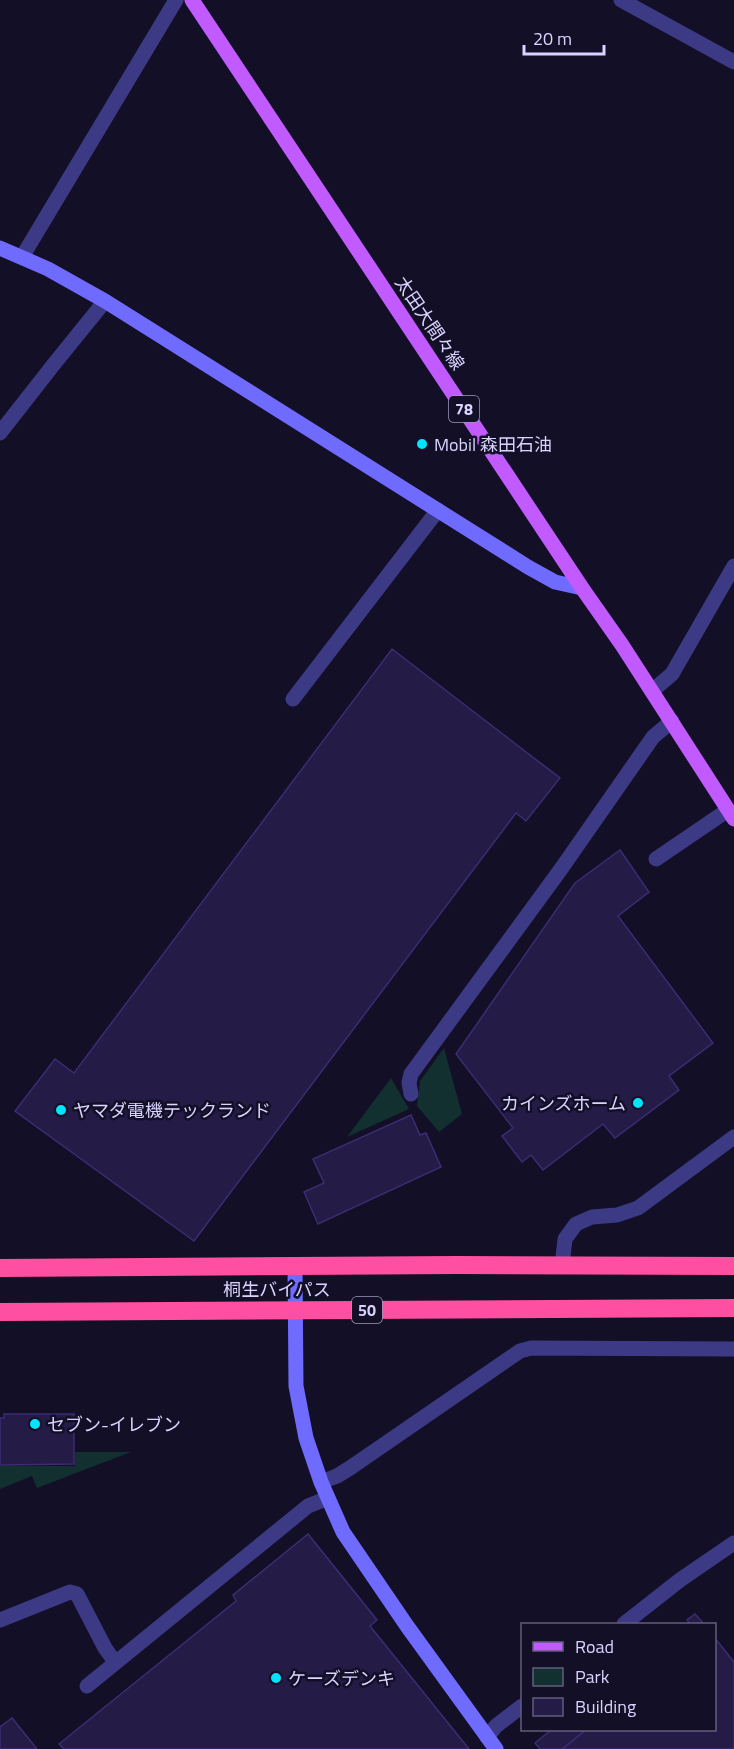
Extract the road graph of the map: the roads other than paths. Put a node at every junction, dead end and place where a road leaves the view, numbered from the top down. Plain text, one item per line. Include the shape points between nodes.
1 (176, 0) edge
2 (192, 0) edge
3 (621, 0) edge
4 (734, 62) edge
5 (0, 248) edge
6 (22, 257) junction
7 (105, 302) junction
8 (0, 433) edge
9 (438, 510) junction
10 (734, 566) edge
11 (582, 588) junction
12 (652, 691) junction
13 (293, 699) dead end
14 (672, 722) junction
15 (731, 815) edge
16 (656, 859) dead end
17 (411, 1094) dead end
18 (734, 1137) edge
19 (295, 1266) junction
20 (562, 1266) junction
21 (734, 1266) edge
22 (0, 1268) edge
23 (734, 1308) edge
24 (295, 1310) junction
25 (0, 1312) edge
26 (734, 1349) edge
27 (321, 1482) junction
28 (328, 1498) junction
29 (734, 1543) edge
30 (0, 1620) edge
31 (625, 1623) edge
32 (115, 1662) junction
33 (87, 1686) dead end
34 (521, 1707) edge
35 (491, 1743) edge

1 - 6 street
2 - 11 main road, 太田大間々線 / 78
3 - 4 street
5 - 6 street
6 - 7 street
7 - 8 street
7 - 9 street
9 - 11 street via 555,582
9 - 13 street
10 - 12 street via 672,674
11 - 12 main road, 太田大間々線 / 78
12 - 14 main road, 太田大間々線 / 78
14 - 15 main road, 太田大間々線 / 78
14 - 17 street via 653,737 411,1074
15 - 16 street
18 - 20 street via 638,1208 576,1224 565,1239
19 - 20 highway, 桐生バイパス
19 - 22 highway, 桐生バイパス
19 - 24 street
20 - 21 highway, 桐生バイパス
23 - 24 highway, 桐生バイパス / 50
24 - 25 highway, 桐生バイパス / 50
24 - 27 street via 297,1386 306,1438
26 - 27 street via 545,1346 520,1351 350,1468
27 - 28 street
28 - 32 street via 308,1506
28 - 35 street via 344,1532
29 - 31 street
30 - 32 street via 70,1592 77,1594
32 - 33 street
34 - 35 street via 496,1726

